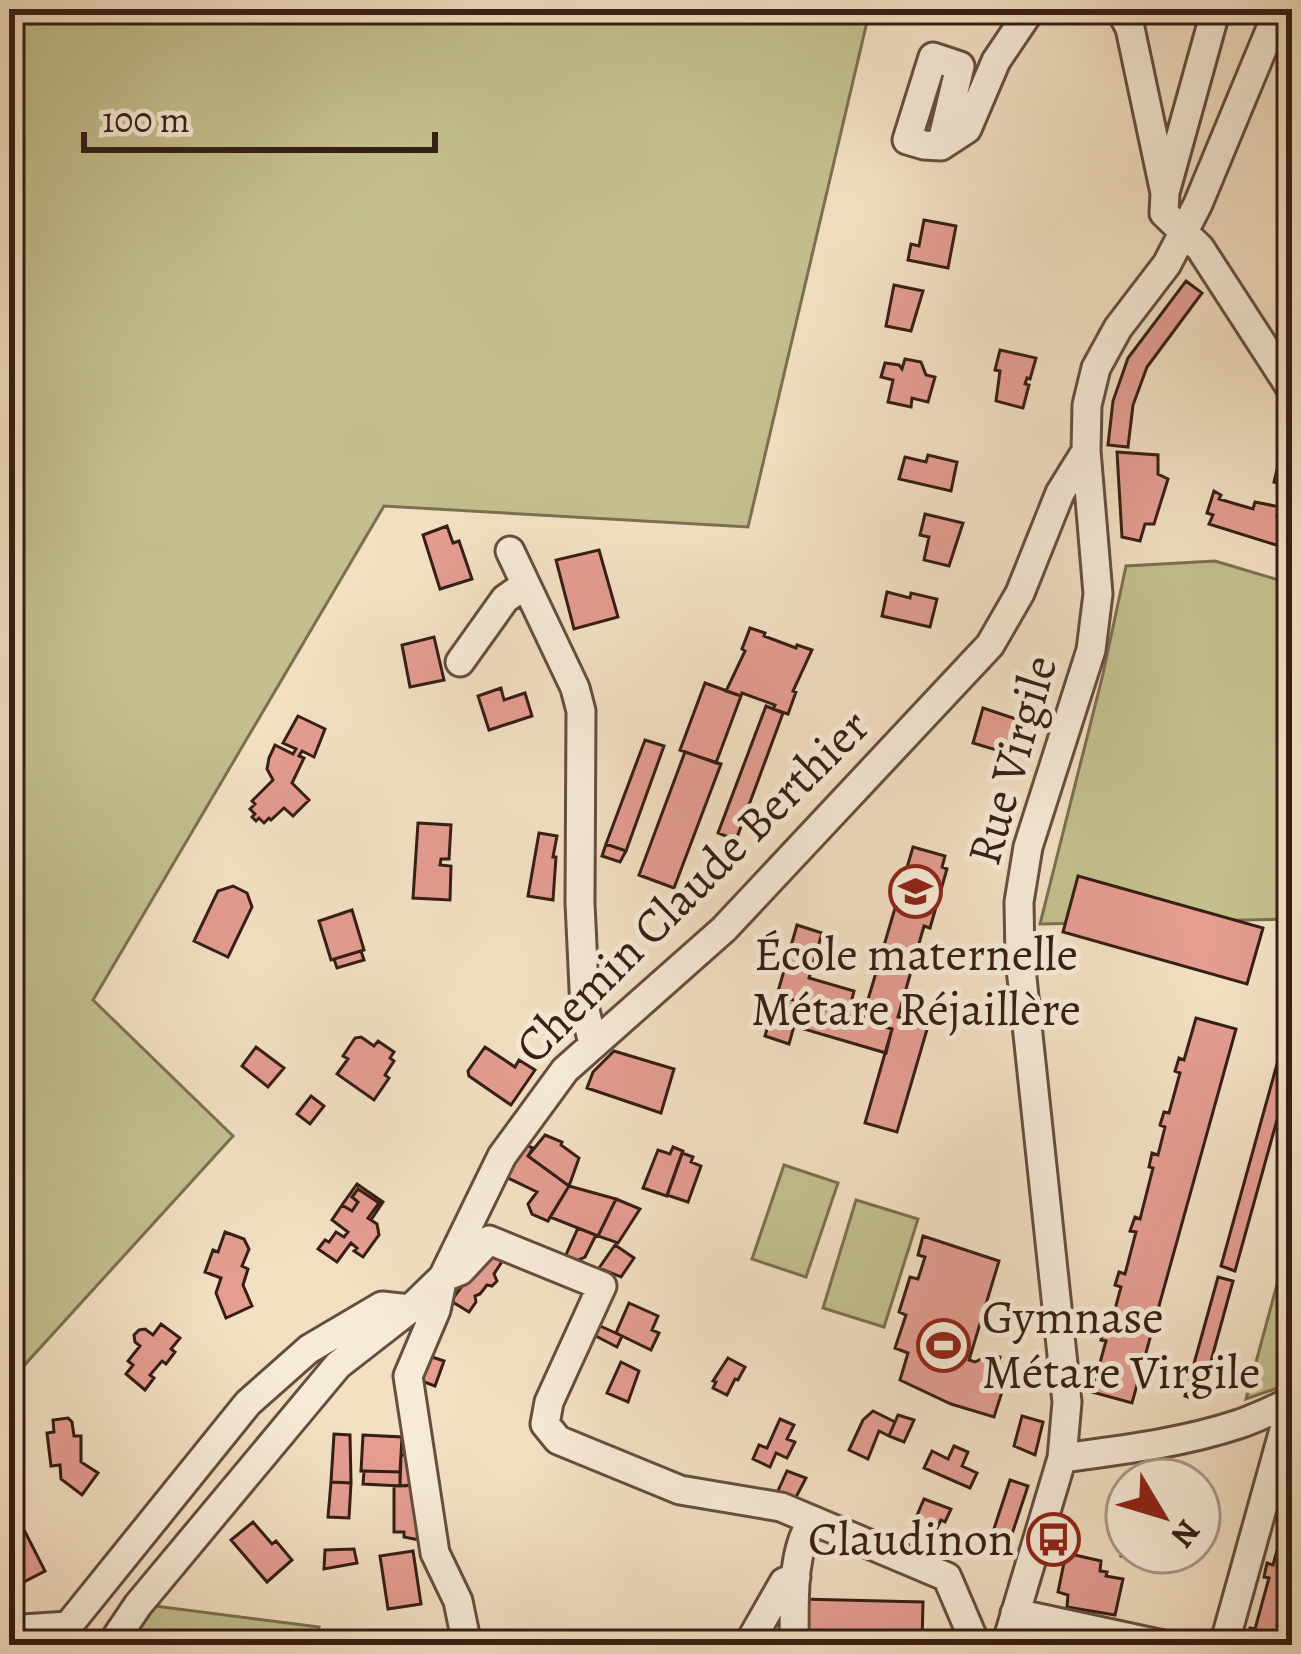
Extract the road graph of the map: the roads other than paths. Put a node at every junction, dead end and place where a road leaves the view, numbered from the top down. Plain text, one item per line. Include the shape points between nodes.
1 (1030, 9) edge
2 (1216, 9) edge
3 (1279, 9) edge
4 (1128, 15) edge
5 (940, 146) dead end
6 (1165, 193) junction
7 (1183, 234) junction
8 (1292, 390) edge
9 (1086, 451) junction
10 (510, 551) dead end
11 (524, 585) junction
12 (460, 662) dead end
13 (593, 1044) junction
14 (443, 1277) junction
15 (410, 1310) junction
16 (1292, 1401) edge
17 (1061, 1458) junction
18 (812, 1521) junction
19 (796, 1577) junction
20 (1015, 1613) junction
21 (23, 1629) dead end
22 (67, 1635) edge
23 (1080, 1635) edge
24 (112, 1645) edge
25 (467, 1645) edge
26 (748, 1645) edge
27 (794, 1645) edge
28 (976, 1645) edge
29 (1006, 1645) edge
30 (1163, 1645) edge
31 (1224, 1645) edge

1 - 5 street via 967,129
2 - 6 street
3 - 7 street, Rue Virgile
4 - 6 street
6 - 7 street via 1164,213
7 - 8 street
7 - 9 street, Rue Virgile via 1096,368
9 - 13 street, Chemin Claude Berthier via 990,645 724,929
9 - 17 street, Rue Virgile via 1098,594 1091,650 1028,847 1019,902 1067,1402
10 - 11 street
11 - 12 street
11 - 13 street via 581,711 580,902
13 - 14 street, Chemin Claude Berthier via 502,1156
14 - 15 street, Chemin Claude Berthier
14 - 18 street via 489,1240 602,1286 549,1402 545,1424 558,1440 680,1490 781,1507
14 - 25 street via 407,1376 435,1553
15 - 22 street via 382,1306 309,1349 248,1402
15 - 24 street, Chemin Claude Berthier via 338,1365
16 - 17 street via 1205,1433
16 - 31 street
17 - 20 street, Rue Virgile
18 - 19 street
18 - 28 street via 947,1577
19 - 26 street via 784,1582
19 - 27 street
20 - 23 street
20 - 29 street, Rue Virgile
21 - 22 street
23 - 30 street

